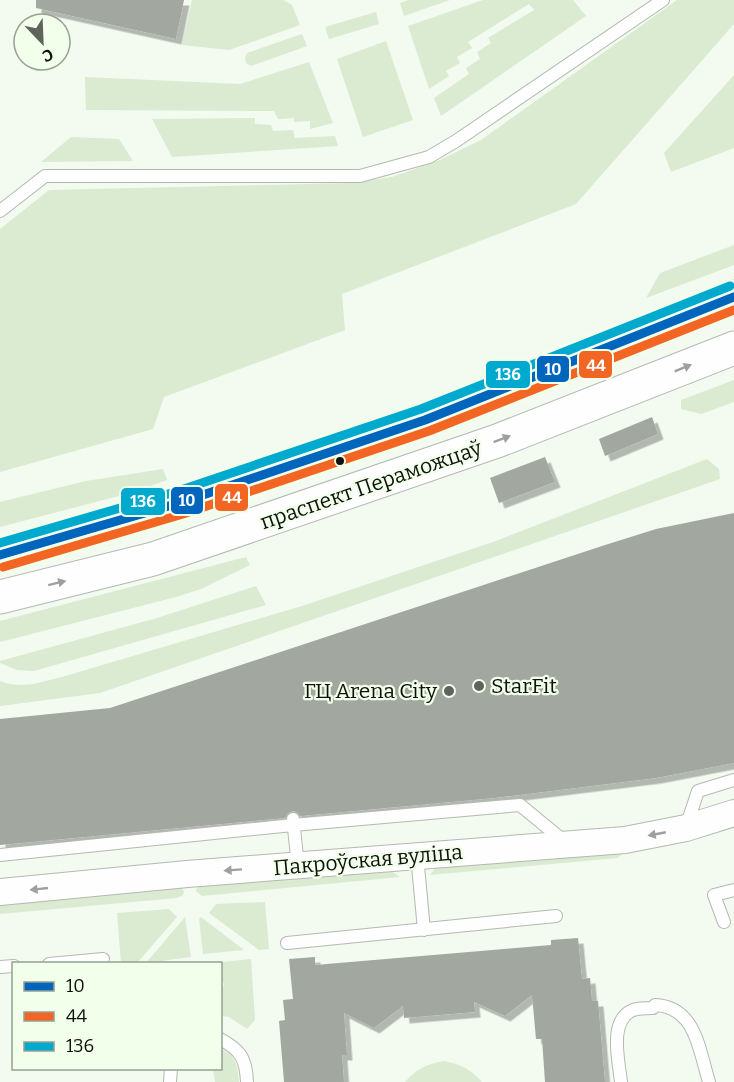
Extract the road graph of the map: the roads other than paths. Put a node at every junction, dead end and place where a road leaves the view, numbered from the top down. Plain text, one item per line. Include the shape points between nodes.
1 (663, 0) edge
2 (0, 211) edge
3 (734, 297) edge
4 (734, 348) edge
5 (0, 555) edge
6 (0, 597) edge
7 (734, 780) edge
8 (734, 813) edge
9 (293, 821) junction
10 (686, 828) junction
11 (567, 844) junction
12 (0, 855) edge
13 (417, 855) junction
14 (298, 866) junction
15 (734, 890) edge
16 (0, 892) edge
17 (556, 916) dead end
18 (724, 922) dead end
19 (424, 930) junction
20 (287, 943) dead end
21 (103, 959) dead end
22 (62, 962) edge
23 (222, 1039) edge
24 (247, 1082) edge
25 (621, 1082) edge
26 (709, 1082) edge

1 - 2 lane via 429,157 360,176 45,176
3 - 5 main road via 425,420 179,503
6 -> 4 main road, праспект Пераможцаў via 164,556 497,441
7 - 10 lane via 698,791
8 - 10 street, Пакроўская вуліца
9 - 11 lane via 520,805
9 - 12 lane
9 - 14 lane
10 -> 11 street, Пакроўская вуліца via 625,840
11 - 13 street, Пакроўская вуліца
13 - 14 street, Пакроўская вуліца
13 - 19 lane
14 -> 16 street, Пакроўская вуліца
15 - 18 lane via 714,895
17 - 19 lane
19 - 20 lane
21 - 22 lane
23 - 24 lane via 238,1051 246,1065
25 - 26 lane via 618,1028 633,1010 655,1005 681,1013 692,1025

